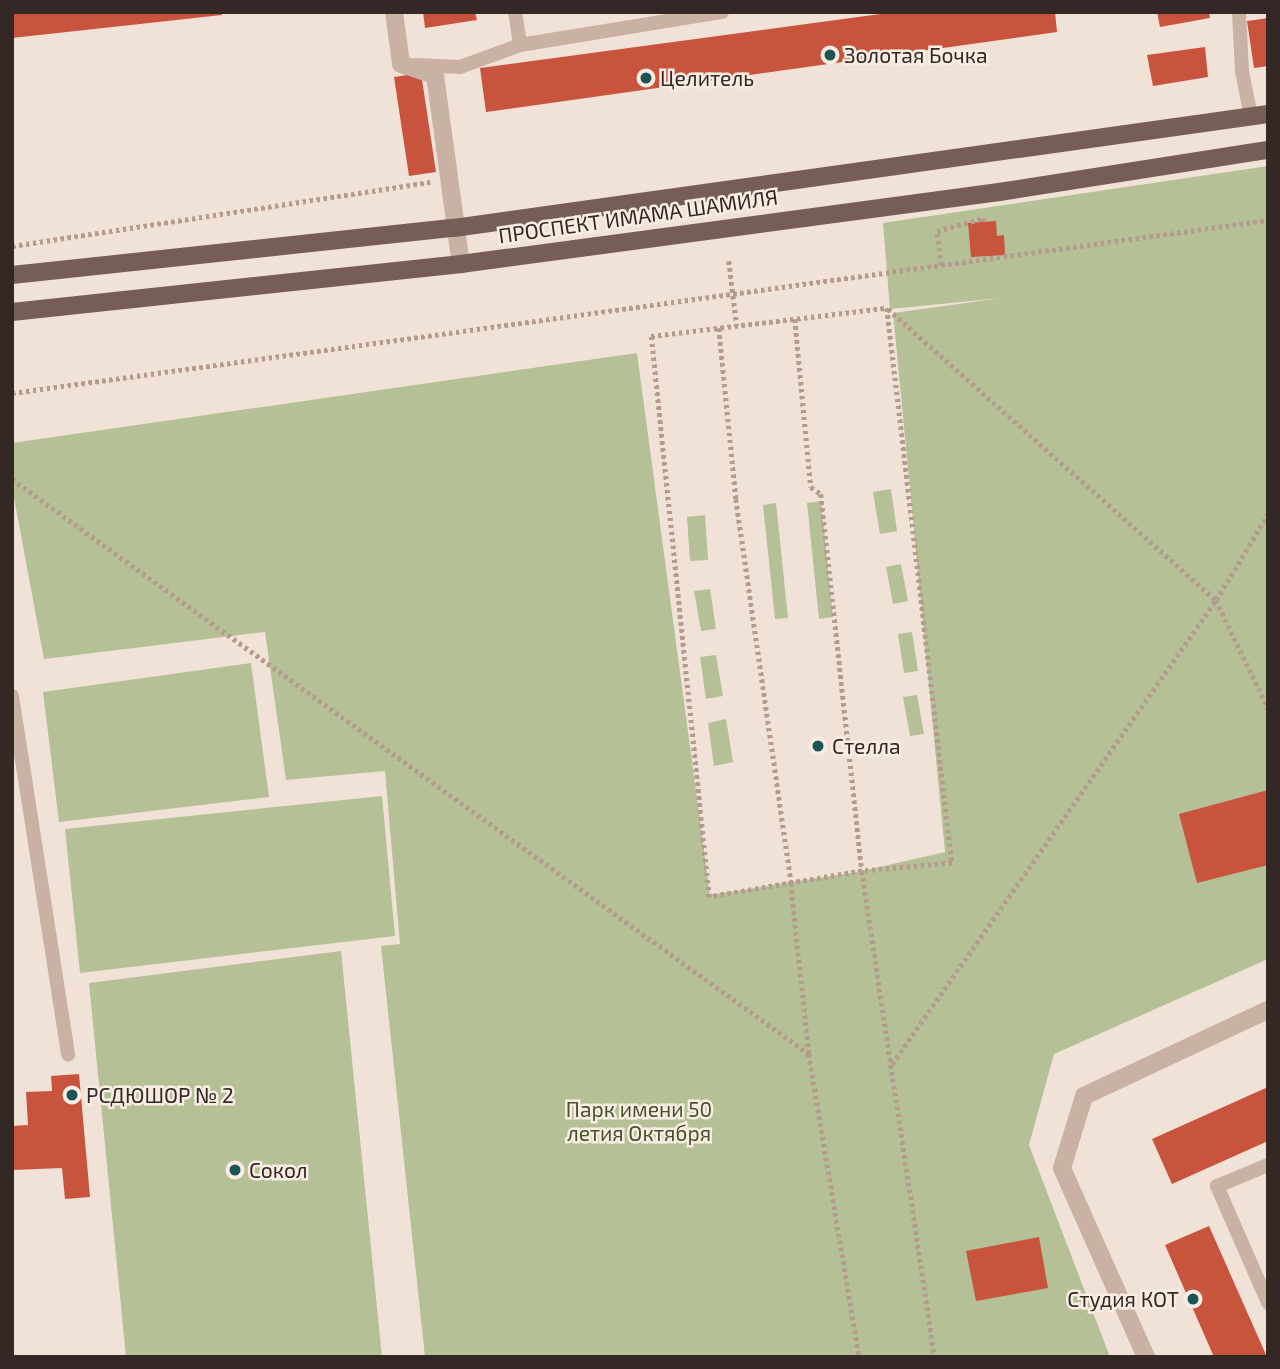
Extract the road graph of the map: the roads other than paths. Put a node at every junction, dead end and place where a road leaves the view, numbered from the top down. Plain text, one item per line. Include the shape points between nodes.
1 (394, 12) edge
2 (515, 12) edge
3 (722, 12) edge
4 (1239, 12) edge
5 (520, 45) junction
6 (401, 64) junction
7 (1259, 116) edge
8 (1268, 150) edge
9 (454, 228) junction
10 (461, 264) junction
11 (12, 275) edge
12 (12, 312) edge
13 (12, 696) edge
14 (1268, 1010) edge
15 (68, 1055) dead end
16 (1268, 1165) edge
17 (1268, 1303) edge
18 (1146, 1357) edge

1 - 6 street
2 - 5 lane
3 - 5 lane
4 - 7 lane via 1242,71
5 - 6 lane via 460,67
6 - 9 street via 435,75
7 - 9 main road, ПРОСПЕКТ ИМАМА ШАМИЛЯ
8 - 10 main road, ПРОСПЕКТ ИМАМА ШАМИЛЯ via 999,192
9 - 10 street
9 - 11 main road, ПРОСПЕКТ ИМАМА ШАМИЛЯ
10 - 12 main road, ПРОСПЕКТ ИМАМА ШАМИЛЯ
13 - 15 lane
14 - 18 street via 1084,1096 1062,1168
16 - 17 lane via 1217,1186

